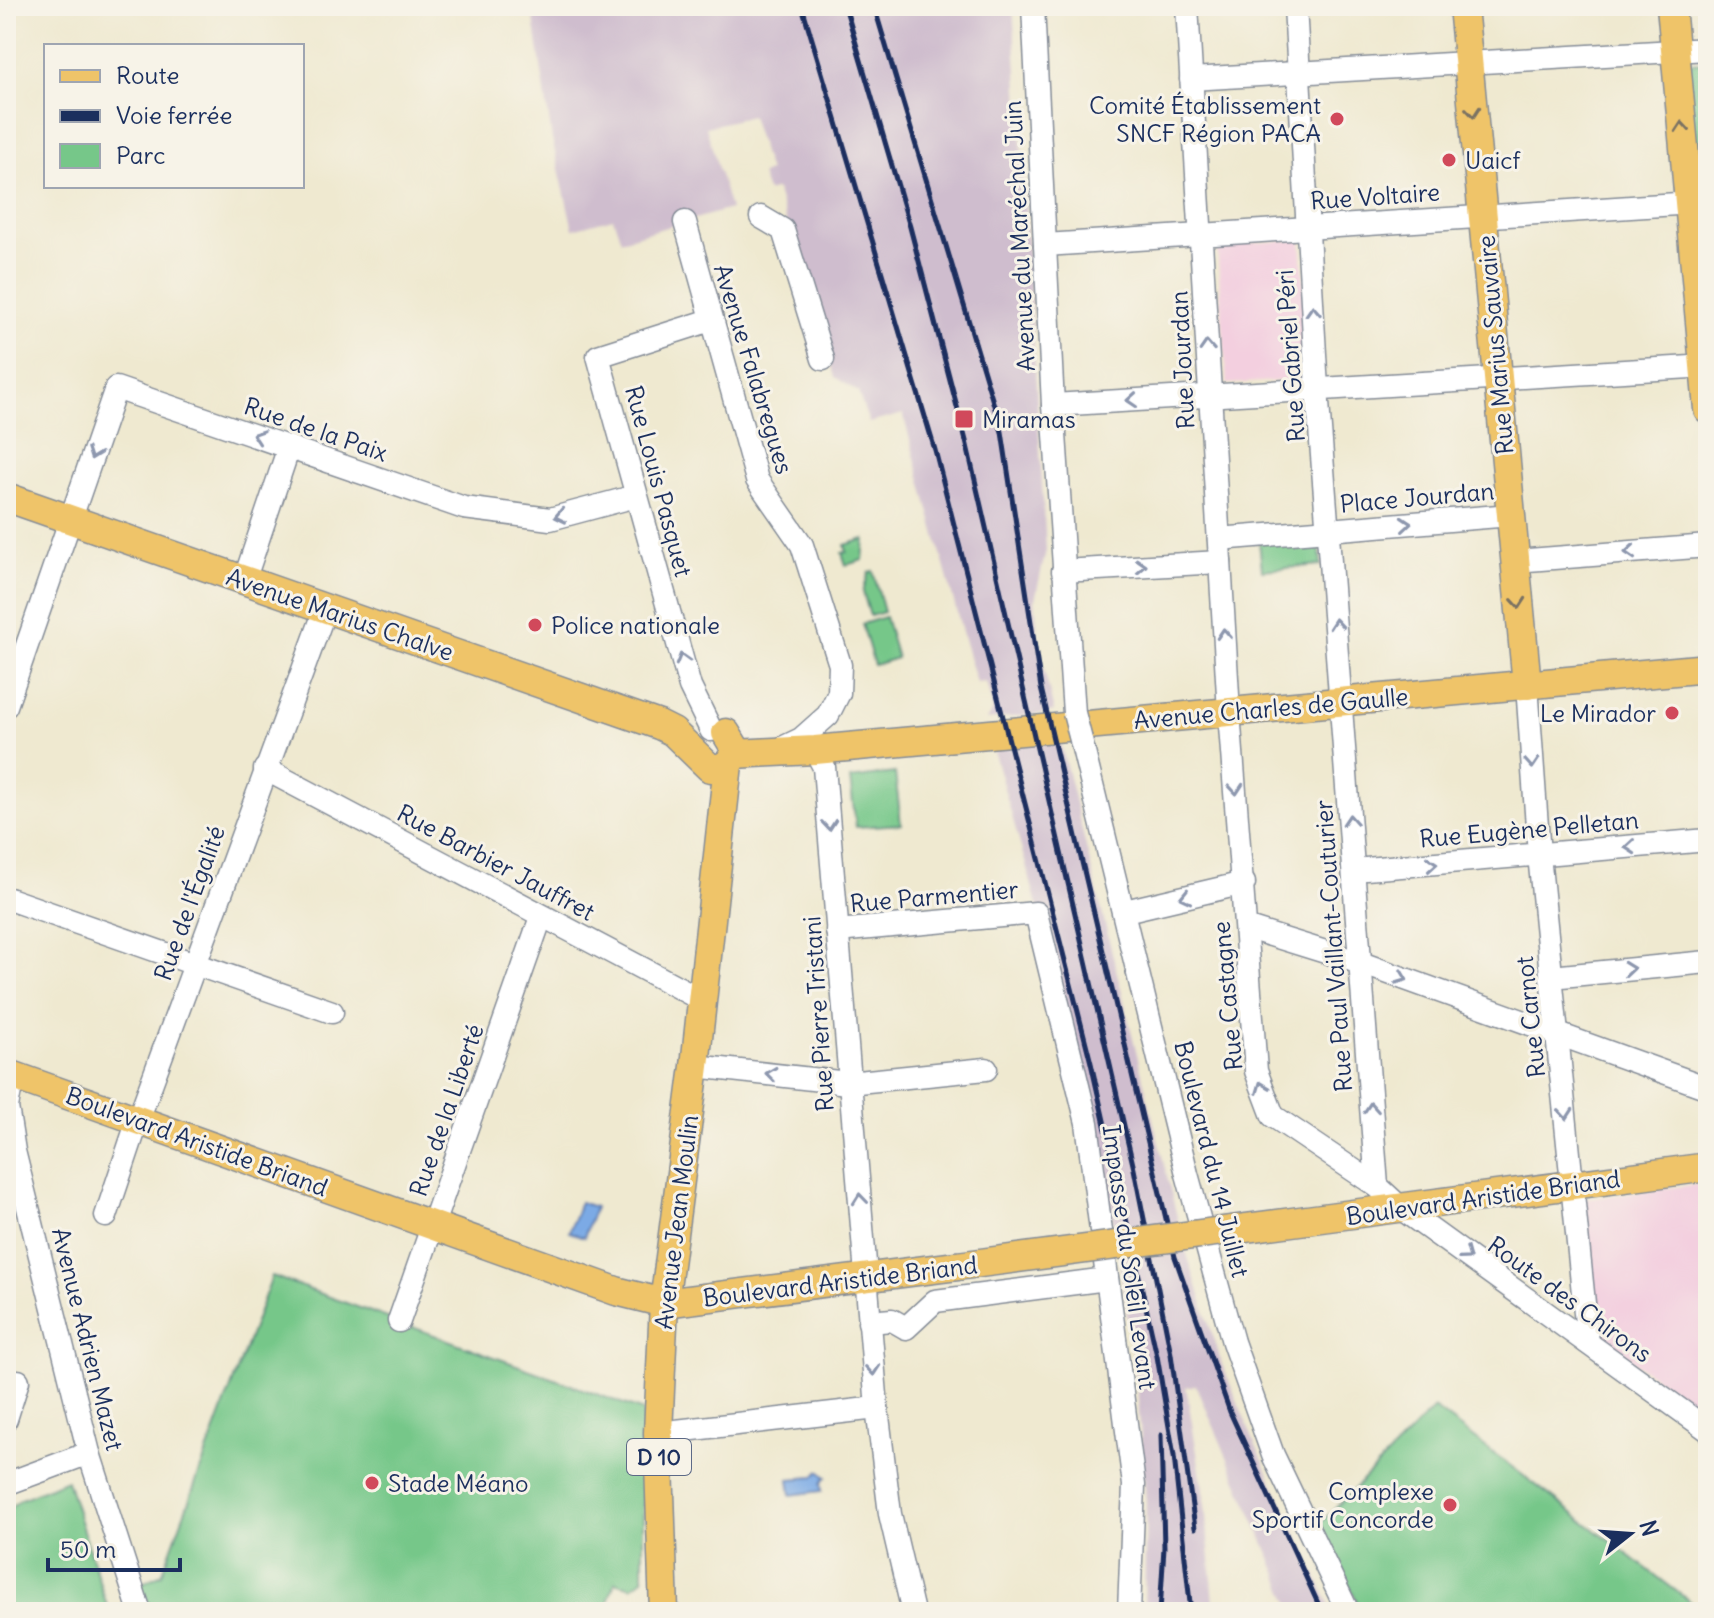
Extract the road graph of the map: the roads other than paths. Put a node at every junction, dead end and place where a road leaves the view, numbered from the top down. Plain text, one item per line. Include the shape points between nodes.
1 (1033, 6) edge
2 (1187, 6) edge
3 (1295, 6) edge
4 (1463, 6) edge
5 (1671, 6) edge
6 (1708, 49) edge
7 (1676, 50) junction
8 (1468, 62) junction
9 (1299, 72) junction
10 (1191, 79) junction
11 (1699, 202) edge
12 (1483, 215) junction
13 (761, 217) dead end
14 (685, 222) dead end
15 (1308, 227) junction
16 (1200, 234) junction
17 (1045, 245) junction
18 (711, 320) junction
19 (823, 359) dead end
20 (1706, 366) edge
21 (1498, 377) junction
22 (1317, 389) junction
23 (1210, 394) junction
24 (1053, 405) junction
25 (1708, 409) edge
26 (289, 447) junction
27 (636, 496) junction
28 (6, 497) edge
29 (1511, 515) junction
30 (70, 520) junction
31 (1328, 531) junction
32 (1219, 539) junction
33 (1708, 546) edge
34 (1515, 561) junction
35 (1220, 562) junction
36 (1063, 571) junction
37 (244, 581) junction
38 (325, 610) junction
39 (1708, 668) edge
40 (1527, 685) junction
41 (1342, 702) junction
42 (6, 706) edge
43 (1073, 708) joint
44 (1229, 712) junction
45 (816, 745) junction
46 (715, 748) junction
47 (265, 769) junction
48 (1708, 840) edge
49 (1539, 855) junction
50 (1354, 870) junction
51 (1244, 883) junction
52 (6, 898) edge
53 (1125, 911) junction
54 (1036, 913) joint
55 (541, 917) junction
56 (1248, 928) junction
57 (837, 931) junction
58 (195, 962) junction
59 (1708, 962) edge
60 (1361, 963) junction
61 (1551, 977) junction
62 (702, 1000) junction
63 (332, 1012) dead end
64 (1558, 1037) junction
65 (695, 1066) junction
66 (986, 1069) dead end
67 (9, 1074) edge
68 (848, 1083) junction
69 (1708, 1088) edge
70 (138, 1120) junction
71 (10, 1152) edge
72 (1708, 1167) edge
73 (1573, 1185) junction
74 (1377, 1186) junction
75 (1402, 1209) junction
76 (106, 1216) dead end
77 (433, 1225) junction
78 (867, 1277) junction
79 (1107, 1279) junction
80 (664, 1303) junction
81 (399, 1321) dead end
82 (869, 1322) junction
83 (1588, 1343) junction
84 (18, 1381) dead end
85 (877, 1408) junction
86 (6, 1419) edge
87 (1708, 1430) edge
88 (658, 1433) junction
89 (89, 1453) junction
90 (6, 1484) edge
91 (140, 1612) edge
92 (664, 1612) edge
93 (913, 1612) edge
94 (1129, 1612) edge
95 (1348, 1612) edge

1 - 17 street, Avenue du Maréchal Juin
2 - 10 street, Rue Jourdan
3 - 9 street, Rue Gabriel Péri
4 - 8 main road, Rue Marius Sauvaire
5 - 7 main road
6 - 7 street
7 - 8 street
11 -> 7 main road
8 - 9 street
8 -> 12 main road, Rue Marius Sauvaire
9 - 10 street
9 - 15 street, Rue Gabriel Péri
10 - 16 street, Rue Jourdan
11 - 12 street, Rue Voltaire
11 - 20 main road
12 - 15 street, Rue Voltaire
12 - 21 main road, Rue Marius Sauvaire
13 - 19 street via 783,230
14 - 18 street, Avenue Falabregues
15 - 16 street, Rue Voltaire
22 -> 15 street, Rue Gabriel Péri
16 - 17 street, Rue Voltaire
23 -> 16 street, Rue Jourdan
17 - 24 street, Avenue du Maréchal Juin
18 - 27 street, Rue Louis Pasquet via 598,356
18 - 45 street, Avenue Falabregues via 757,480 802,545 840,665 835,703
20 - 21 street
20 - 25 main road
21 - 22 street
21 - 29 main road, Rue Marius Sauvaire
22 - 23 street
22 - 31 street, Rue Gabriel Péri
23 -> 24 street
23 - 32 street, Rue Jourdan
24 - 36 street, Avenue du Maréchal Juin
27 -> 26 street, Rue de la Paix via 550,519 464,508
26 -> 30 street, Rue de la Paix via 116,388
26 - 37 street
46 -> 27 street, Rue Louis Pasquet via 690,687
28 - 30 main road, Avenue Marius Chalve
31 -> 29 street, Place Jourdan
29 - 34 main road, Rue Marius Sauvaire
30 - 37 main road, Avenue Marius Chalve
30 - 42 street
31 - 32 street, Place Jourdan
41 -> 31 street, Rue Gabriel Péri
32 - 35 street, Rue Jourdan
33 -> 34 street
34 -> 40 main road, Rue Marius Sauvaire
36 -> 35 street
44 -> 35 street, Rue Jourdan
36 - 43 street, Avenue du Maréchal Juin
37 - 38 main road, Avenue Marius Chalve
38 - 46 main road, Avenue Marius Chalve
38 - 47 street, Rue de l'Égalité
39 - 40 main road, Avenue Charles de Gaulle
40 - 41 main road, Avenue Charles de Gaulle
40 -> 49 street, Rue Carnot
41 - 44 main road, Avenue Charles de Gaulle
50 -> 41 street, Rue Paul Vaillant-Couturier
43 - 53 street, Boulevard du 14 Juillet, bridge
44 - 45 main road, Avenue Charles de Gaulle
44 -> 51 street, Rue Castagne
45 - 46 main road
45 - 46 main road via 772,754
45 -> 57 street, Rue Pierre Tristani via 824,767
46 - 62 main road, Avenue Jean Moulin via 718,833
47 - 55 street, Rue Barbier Jauffret
47 - 58 street, Rue de l'Égalité
48 -> 49 street, Rue Eugène Pelletan
50 -> 49 street, Rue Eugène Pelletan
49 - 61 street, Rue Carnot
50 - 60 street, Rue Paul Vaillant-Couturier
51 -> 53 street
51 - 56 street, Rue Castagne
52 - 58 street
53 - 95 street, Boulevard du 14 Juillet via 1233,1342 1273,1455
54 - 57 street, Rue Parmentier
54 - 79 street, Impasse du Soleil Levant via 1087,1123
55 - 62 street, Rue Barbier Jauffret
55 - 77 street, Rue de la Liberté
56 - 60 street
74 -> 56 street, Rue Castagne via 1273,1116 1256,1071
57 - 68 street, Rue Pierre Tristani
58 - 63 street
58 - 70 street, Rue de l'Égalité
61 -> 59 street
60 -> 64 street
74 -> 60 street, Rue Paul Vaillant-Couturier
61 - 64 street, Rue Carnot
62 - 65 main road, Avenue Jean Moulin
64 - 69 street
64 -> 73 street, Rue Carnot
68 -> 65 street
65 - 80 main road, Avenue Jean Moulin
66 - 68 street
67 - 70 main road, Boulevard Aristide Briand
67 - 71 street, Avenue Adrien Mazet
78 -> 68 street, Rue Pierre Tristani
70 - 76 street, Rue de l'Égalité
70 - 77 main road, Boulevard Aristide Briand
71 - 89 street, Avenue Adrien Mazet
72 - 73 main road, Boulevard Aristide Briand
73 - 75 main road, Boulevard Aristide Briand
73 - 83 street, Rue Carnot
74 - 75 street, Rue Castagne
75 - 78 main road, Boulevard Aristide Briand, bridge
75 -> 83 street, Route des Chirons
77 - 80 main road, Boulevard Aristide Briand
77 - 81 street, Rue de la Liberté
78 - 80 main road, Boulevard Aristide Briand
78 - 82 street, Rue Pierre Tristani
79 - 82 street via 935,1301 906,1328 892,1320
79 - 94 street, Impasse du Soleil Levant via 1134,1485
80 - 88 main road, Avenue Jean Moulin / D 10
82 -> 85 street, Rue Pierre Tristani
83 - 87 street, Route des Chirons
84 - 86 street
85 - 88 street
85 - 93 street, Rue Pierre Tristani via 890,1514
88 - 92 main road, Avenue Jean Moulin / D 10
89 - 90 street
89 - 91 street, Avenue Adrien Mazet

